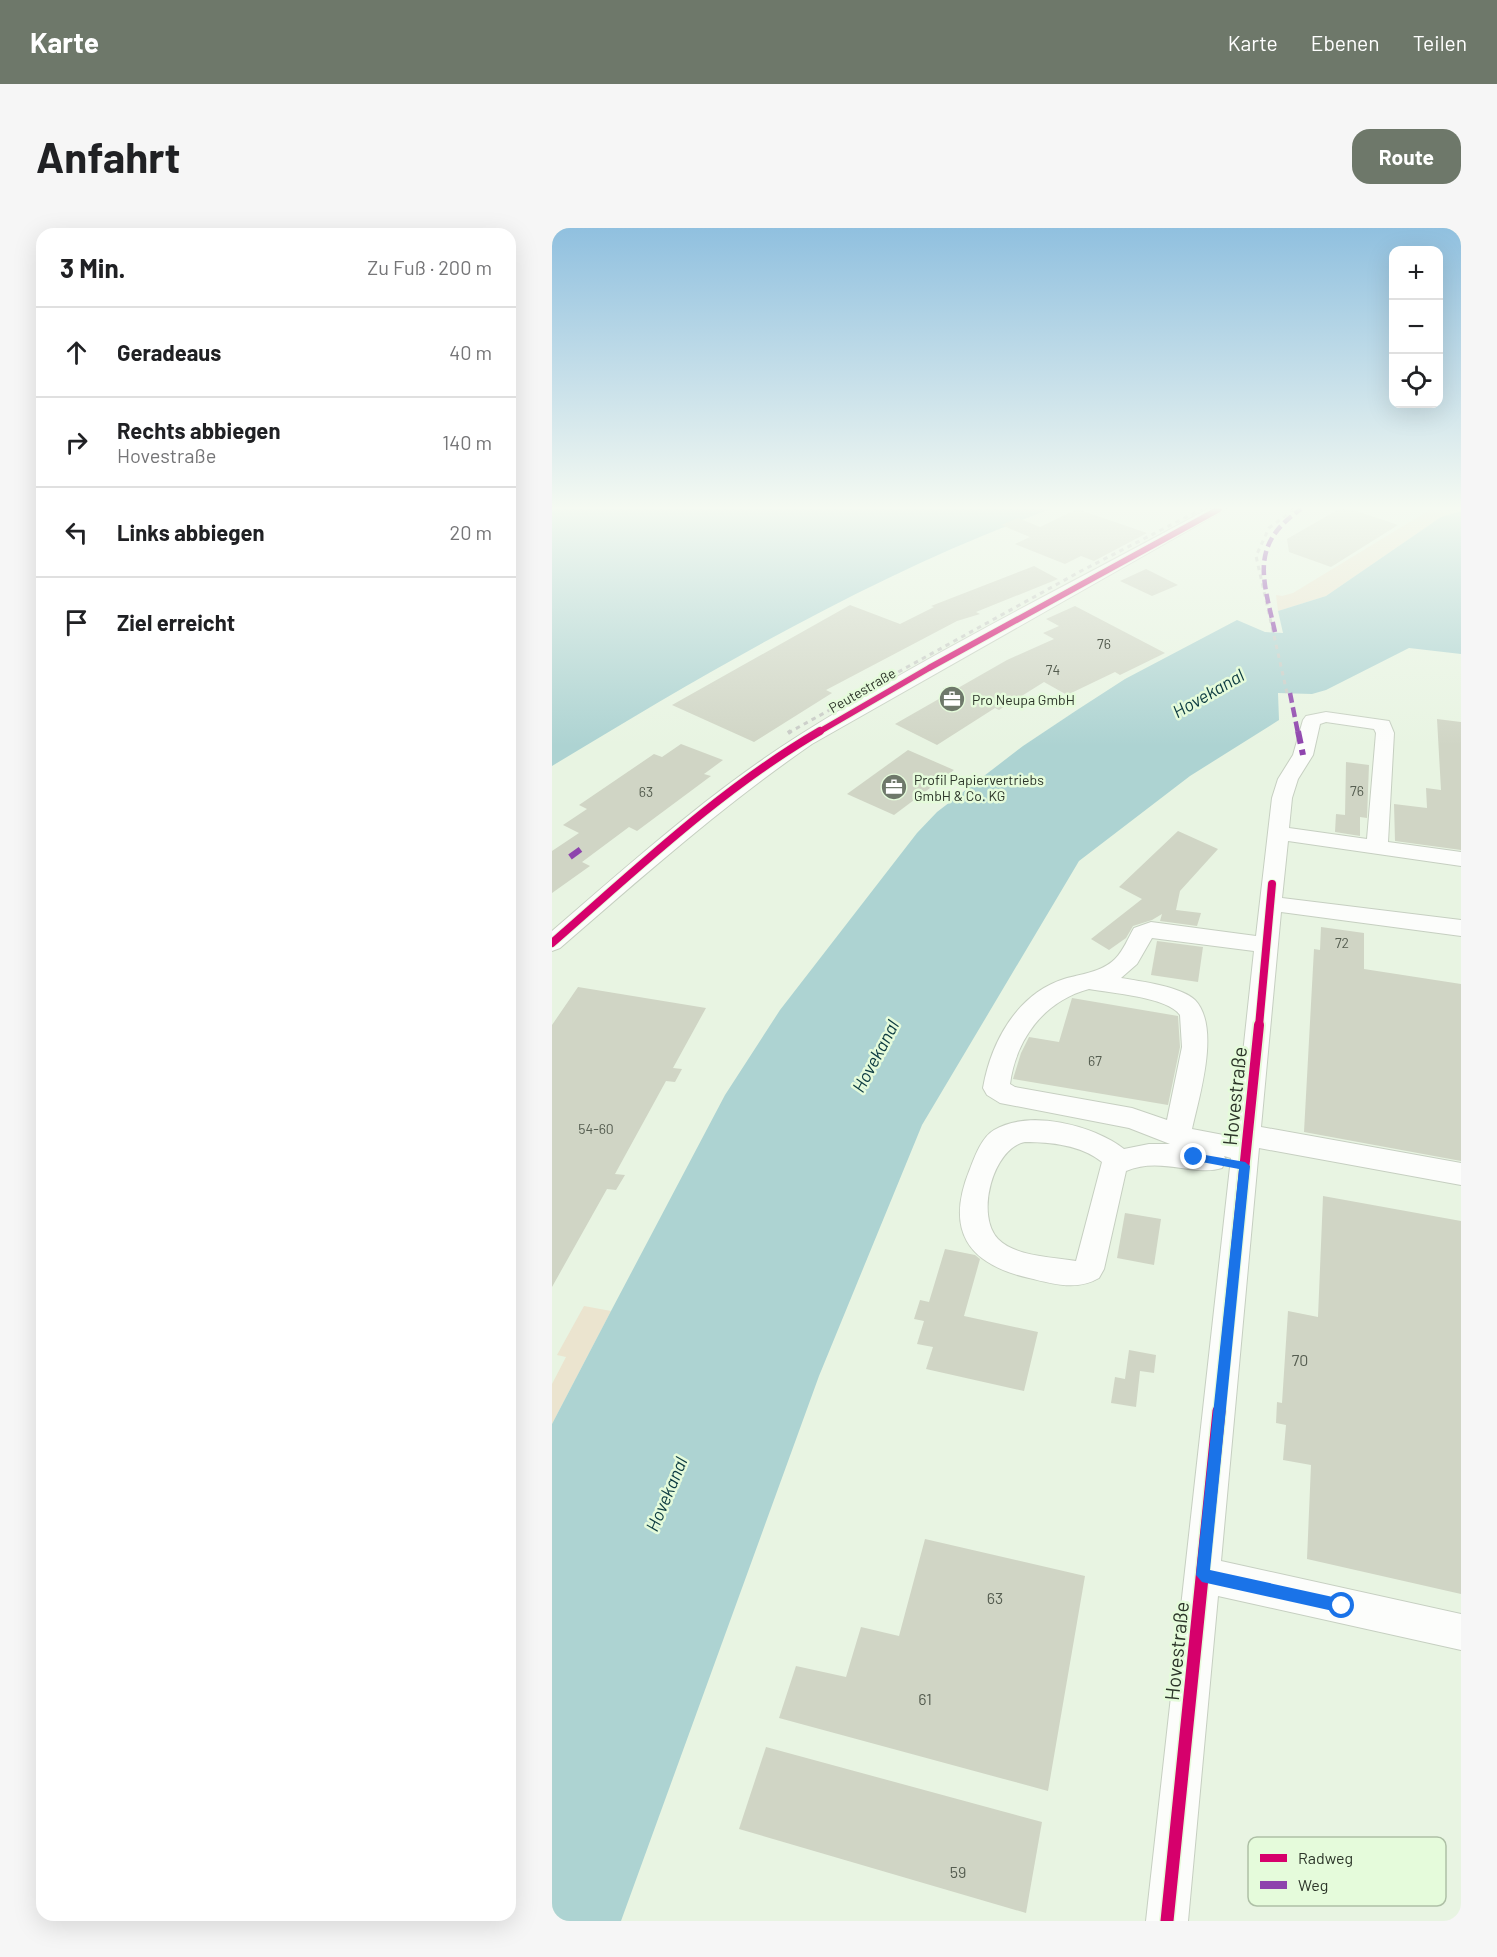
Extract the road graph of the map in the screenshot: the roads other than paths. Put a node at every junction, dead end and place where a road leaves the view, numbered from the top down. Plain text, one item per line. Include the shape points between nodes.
1 (1074, 588) edge
2 (1278, 833) junction
3 (1377, 847) junction
4 (1461, 859) edge
5 (1271, 894) junction
6 (1461, 928) edge
7 (552, 944) edge
8 (1268, 945) junction
9 (1087, 980) junction
10 (1177, 1135) junction
11 (1246, 1150) junction
12 (1120, 1161) junction
13 (1461, 1174) edge
14 (1202, 1575) junction
15 (1461, 1632) edge
16 (1167, 1921) edge

1 - 7 street, Peutestraße via 805,740 748,779 662,848
2 - 3 street
2 - 3 street, Hovestraße via 1282,798 1303,755 1312,720 1364,720 1382,725 1385,732
2 - 5 street, Hovestraße
3 - 4 street
5 - 6 street
5 - 8 street, Hovestraße
8 - 9 street via 1150,930 1142,933 1121,967
8 - 11 street, Hovestraße
9 - 10 street via 1161,996 1191,1009 1197,1032
9 - 10 street via 1065,987 1021,1020 997,1072 996,1088 1032,1102 1132,1118
10 - 11 street
11 - 12 street via 1127,1157
11 - 13 street
11 - 14 street, Hovestraße
12 - 12 street via 1114,1164 1109,1179 1089,1269 1080,1274 1002,1257 989,1249 977,1232 972,1215 978,1184 1000,1139 1013,1133 1033,1132 1070,1138 1099,1146
14 - 15 street
14 - 16 street, Hovestraße

